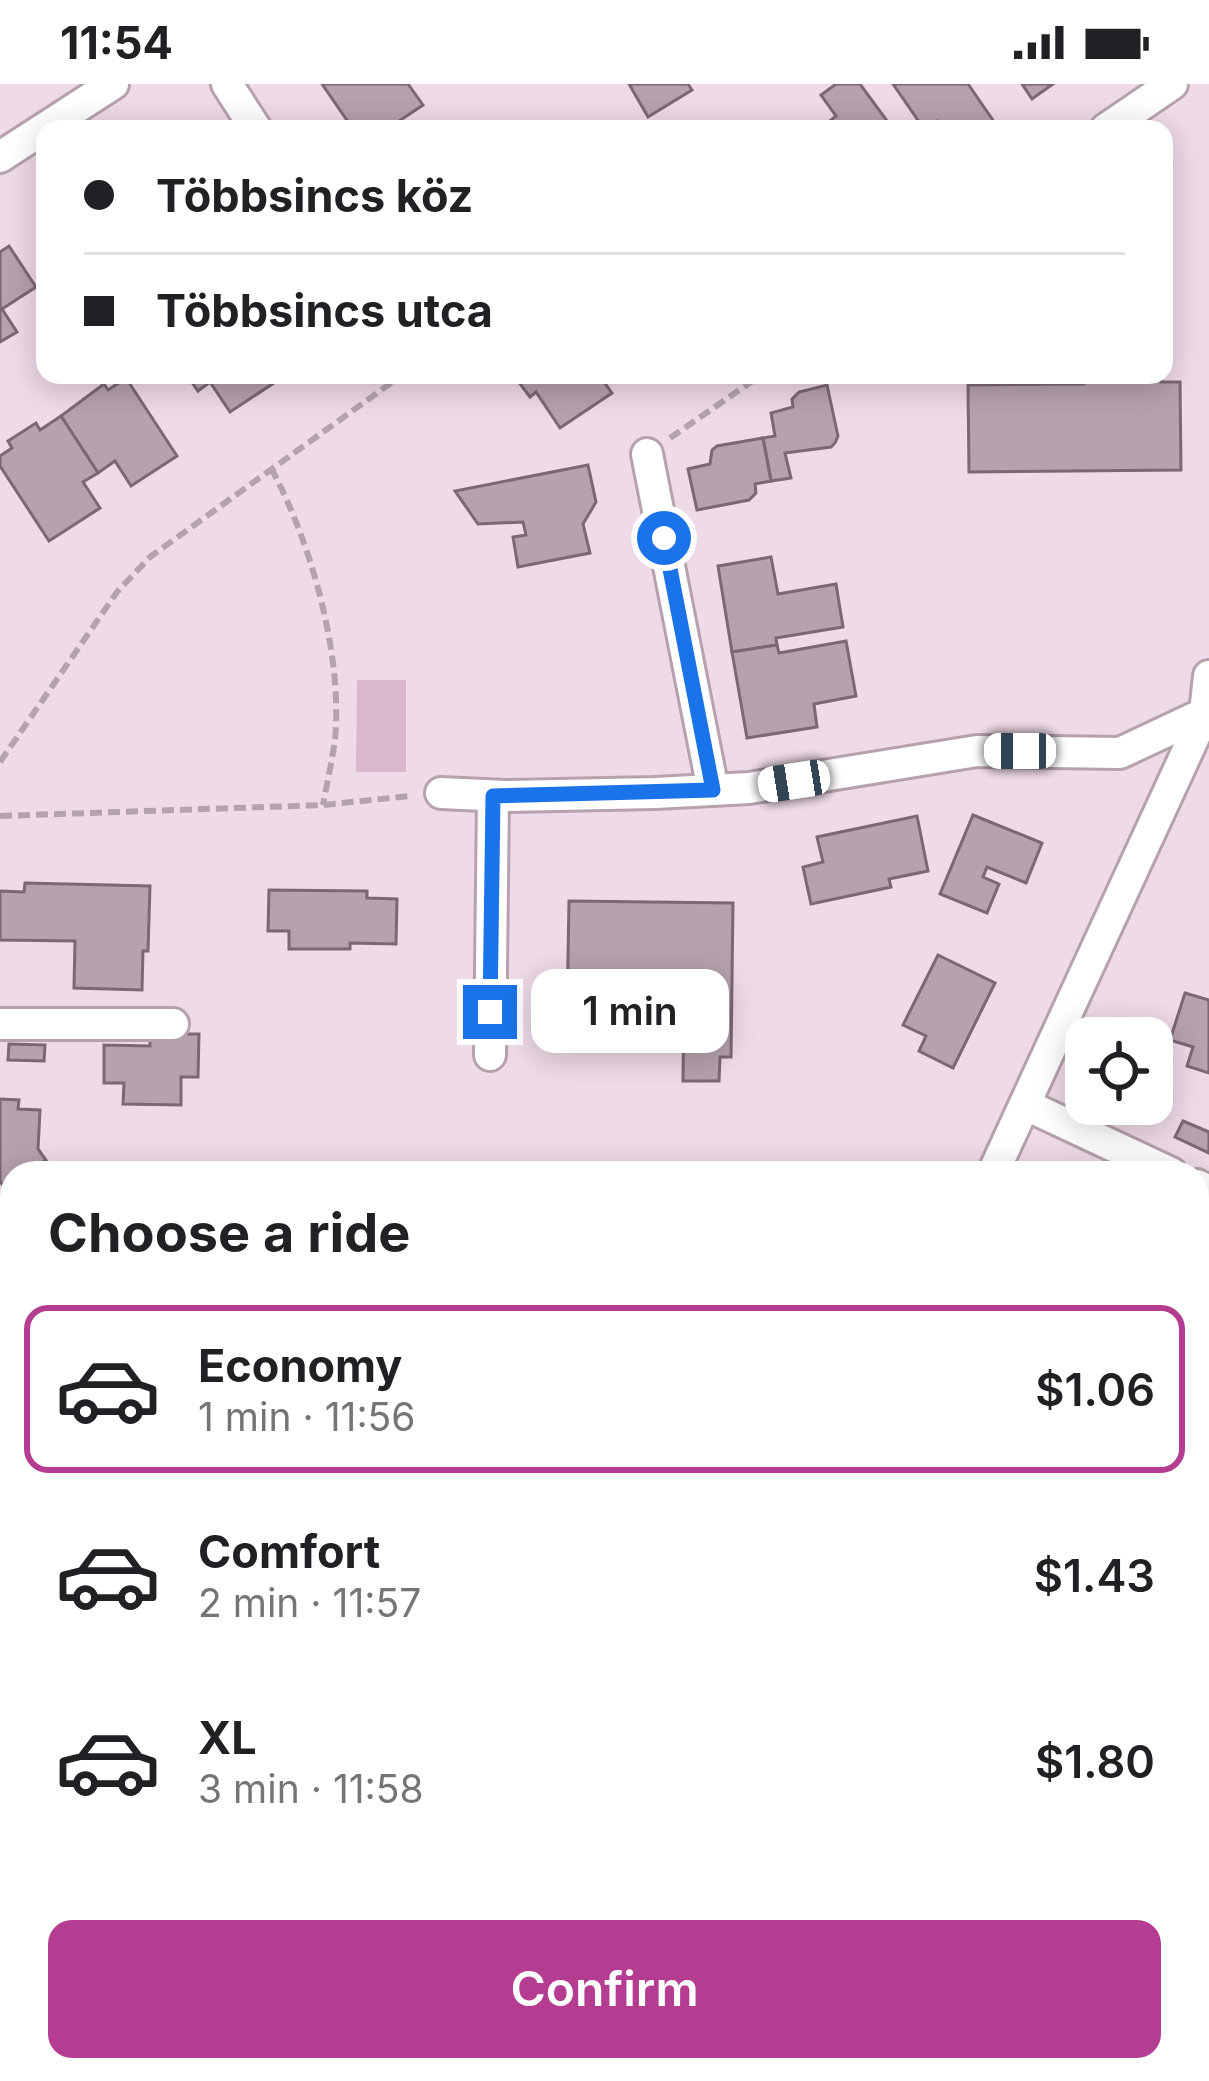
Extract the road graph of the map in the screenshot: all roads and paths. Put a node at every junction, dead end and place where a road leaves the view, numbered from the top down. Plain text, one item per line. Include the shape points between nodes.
1 (113, 84) edge
2 (227, 84) edge
3 (1172, 84) edge
4 (58, 120) edge
5 (250, 120) edge
6 (1119, 120) edge
7 (36, 134) edge
8 (0, 158) edge
9 (389, 384) edge
10 (748, 384) edge
11 (647, 454) joint
12 (271, 468) junction
13 (1209, 676) edge
14 (1207, 714) edge
15 (0, 762) edge
16 (713, 790) junction
17 (441, 793) joint
18 (493, 796) junction
19 (323, 805) junction
20 (0, 816) edge
21 (0, 1024) edge
22 (173, 1024) dead end
23 (490, 1055) dead end
24 (1026, 1105) junction
25 (999, 1161) edge
26 (1145, 1161) edge

1 - 4 street
2 - 5 street
3 - 6 street
7 - 8 street
9 - 12 path
10 - 11 path
11 - 16 street
12 - 15 path via 150,556
12 - 19 path via 314,569 333,672 335,738
13 - 14 street
14 - 16 street via 1120,753 977,751
14 - 24 street
16 - 18 street
17 - 18 street
17 - 19 path
18 - 23 street
19 - 20 path
21 - 22 street
24 - 25 street
24 - 26 street

